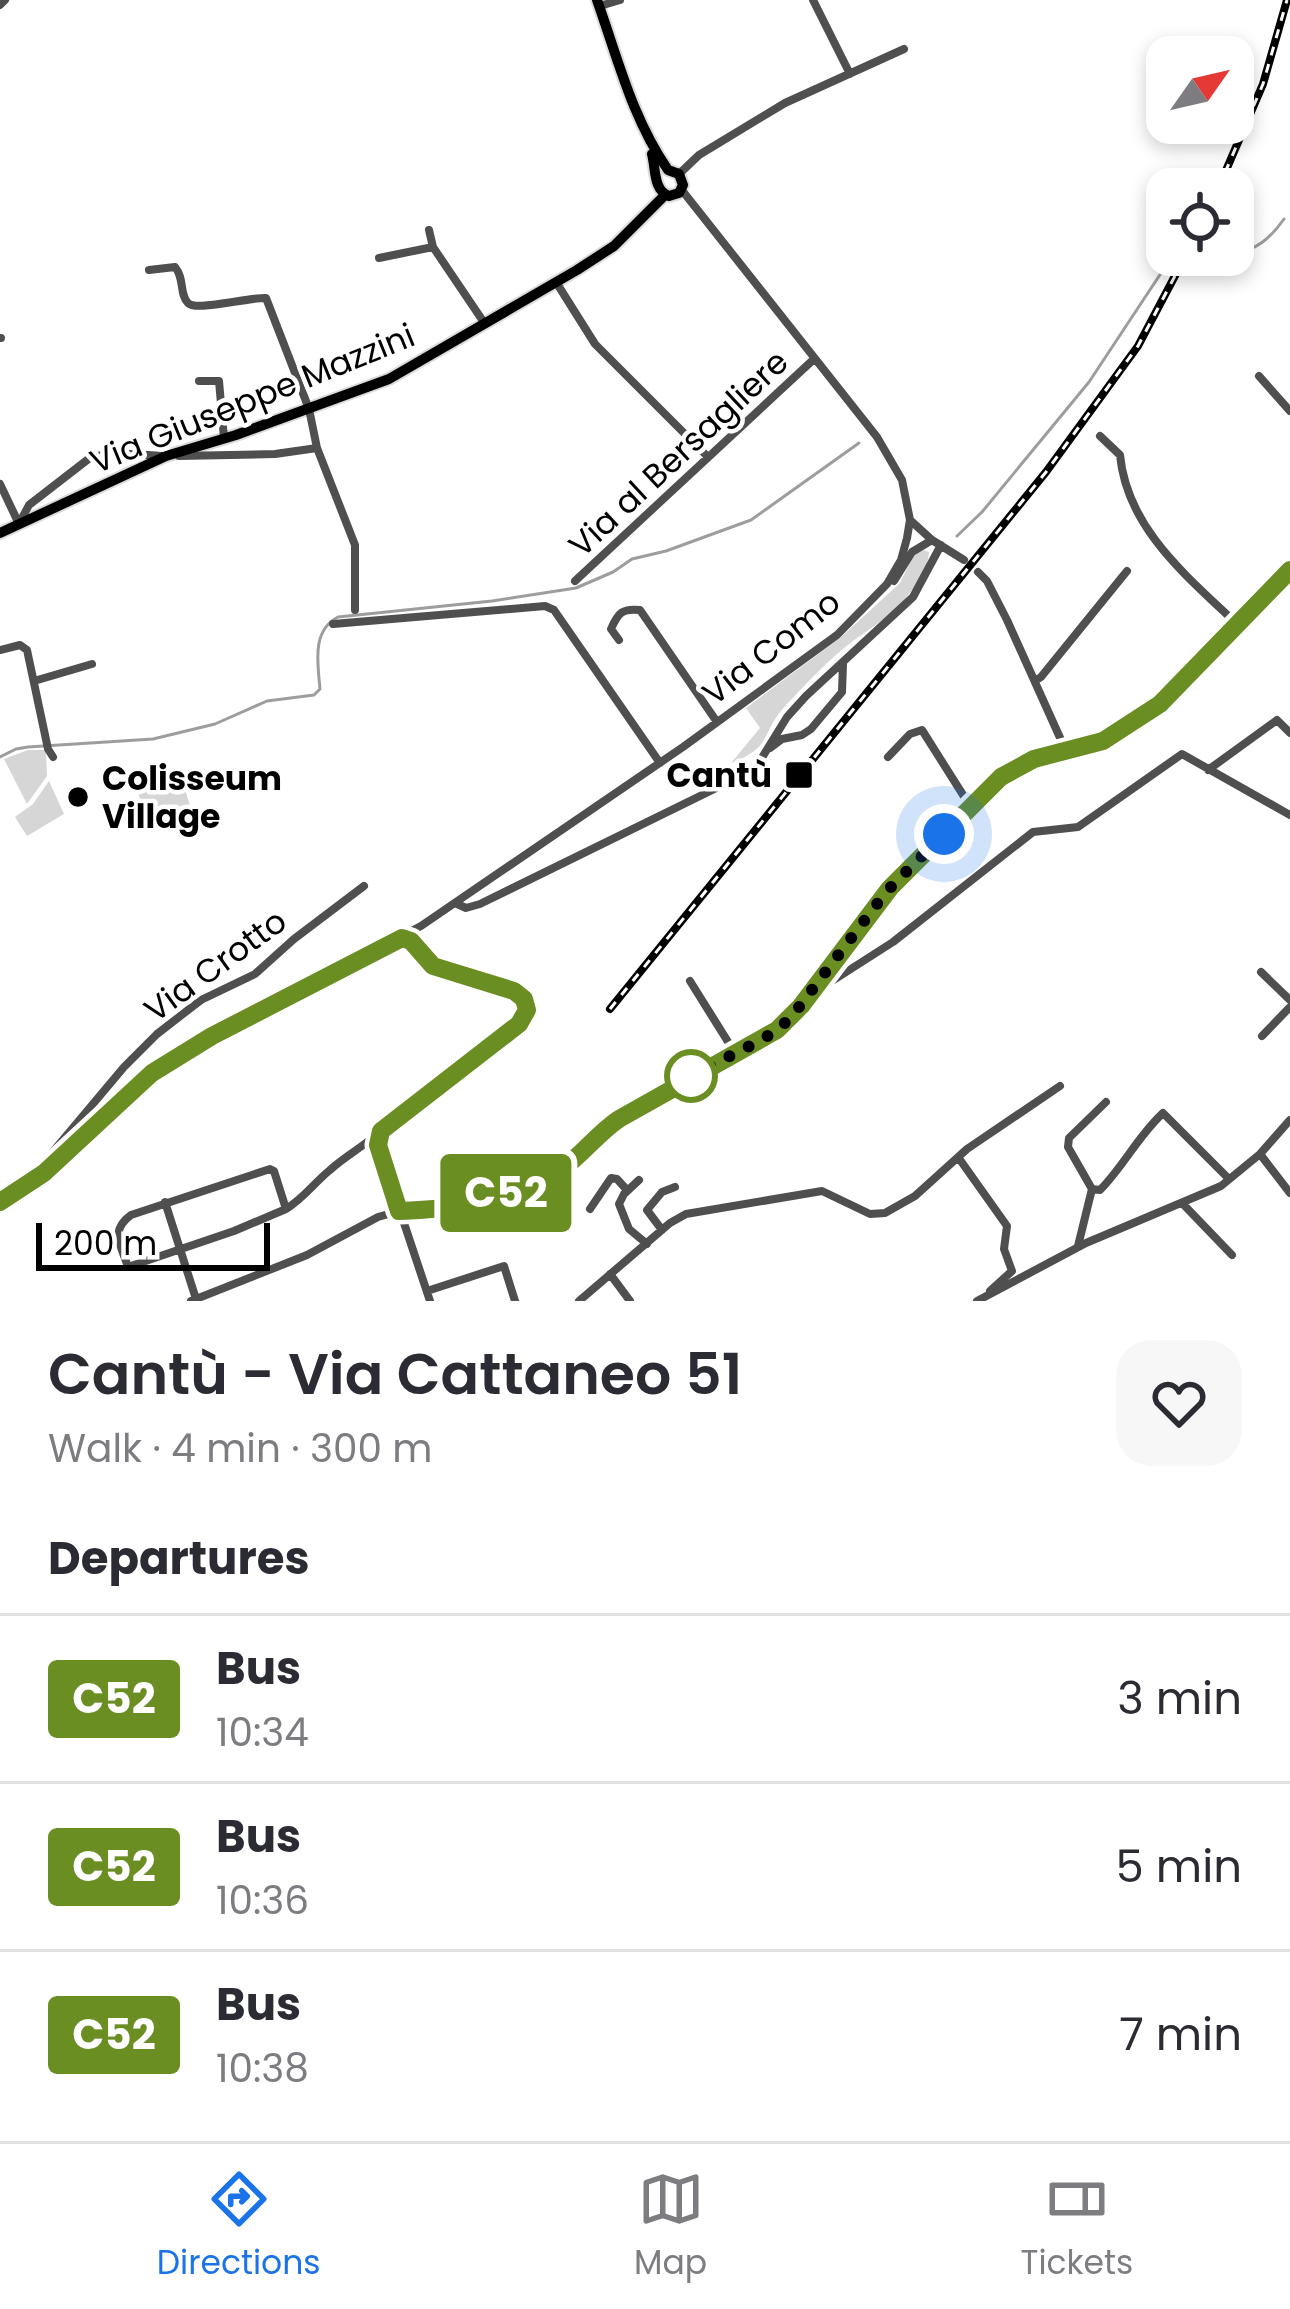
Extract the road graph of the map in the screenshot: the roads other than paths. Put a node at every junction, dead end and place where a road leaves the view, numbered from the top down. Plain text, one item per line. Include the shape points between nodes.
1 (620, 0) edge
2 (813, 0) edge
3 (598, 3) edge
4 (904, 49) dead end
5 (850, 74) junction
6 (666, 184) junction
7 (682, 189) joint
8 (430, 230) dead end
9 (721, 240) junction
10 (433, 247) junction
11 (379, 258) dead end
12 (149, 270) dead end
13 (556, 282) junction
14 (485, 324) junction
15 (814, 359) junction
16 (1259, 376) dead end
17 (199, 381) dead end
18 (309, 409) junction
19 (1290, 411) edge
20 (230, 436) junction
21 (1100, 436) dead end
22 (317, 448) junction
23 (238, 454) junction
24 (166, 456) junction
25 (708, 457) junction
26 (0, 484) edge
27 (20, 524) junction
28 (909, 525) junction
29 (0, 533) edge
30 (937, 543) junction
31 (964, 560) dead end
32 (1290, 570) edge
33 (1127, 571) dead end
34 (978, 572) dead end
35 (575, 581) dead end
36 (887, 584) junction
37 (355, 610) dead end
38 (333, 624) dead end
39 (1238, 625) junction
40 (619, 640) dead end
41 (0, 650) edge
42 (844, 662) junction
43 (92, 664) dead end
44 (34, 681) junction
45 (1035, 681) junction
46 (717, 722) junction
47 (1290, 733) edge
48 (49, 749) dead end
49 (767, 751) junction
50 (1066, 751) junction
51 (888, 757) dead end
52 (660, 763) junction
53 (1208, 770) junction
54 (970, 806) junction
55 (1290, 815) edge
56 (364, 886) dead end
57 (455, 904) junction
58 (421, 926) junction
59 (402, 938) junction
60 (421, 954) junction
61 (1262, 972) dead end
62 (689, 981) dead end
63 (811, 993) junction
64 (1290, 1004) edge
65 (1262, 1036) dead end
66 (735, 1053) junction
67 (1060, 1086) dead end
68 (1106, 1102) dead end
69 (1290, 1120) edge
70 (379, 1135) junction
71 (1260, 1154) junction
72 (958, 1157) junction
73 (1229, 1179) junction
74 (639, 1180) dead end
75 (675, 1187) dead end
76 (1092, 1189) junction
77 (627, 1190) junction
78 (0, 1192) edge
79 (1290, 1193) edge
80 (0, 1202) edge
81 (165, 1202) junction
82 (1182, 1203) junction
83 (286, 1209) junction
84 (590, 1209) dead end
85 (399, 1211) junction
86 (662, 1230) junction
87 (647, 1244) junction
88 (1078, 1247) junction
89 (179, 1250) junction
90 (1232, 1255) dead end
91 (610, 1274) junction
92 (429, 1296) edge
93 (214, 1298) edge
94 (194, 1300) edge
95 (980, 1300) edge
96 (515, 1301) edge
97 (579, 1301) edge
98 (631, 1301) edge

1 - 3 street
2 - 5 street
3 - 6 main road
4 - 5 street
5 - 6 street via 785,103
6 - 7 main road, Via Giuseppe Mazzini
6 - 9 street
6 - 13 main road, Via Giuseppe Mazzini via 614,246
7 - 9 street
8 - 10 street
9 - 15 street
10 - 11 street
10 - 14 street
12 - 18 street via 175,267 185,298 199,308 266,298
13 - 14 main road, Via Giuseppe Mazzini
13 - 25 street via 595,344
14 - 18 main road, Via Giuseppe Mazzini via 389,379
15 - 25 street, Via al Bersagliere
15 - 28 street via 892,459
16 - 19 street
17 - 20 street via 219,381
18 - 20 main road, Via Giuseppe Mazzini
18 - 22 street
20 - 23 street
20 - 24 main road, Via Giuseppe Mazzini
21 - 39 street via 1120,455 1154,542
22 - 23 street
22 - 37 street via 355,545
23 - 24 street
24 - 27 main road, Via Giuseppe Mazzini
24 - 27 street via 92,458 29,505
25 - 35 street, Via al Bersagliere
26 - 27 street
27 - 29 main road, Via Giuseppe Mazzini
28 - 30 street
28 - 36 street, Via Como
30 - 31 street
30 - 36 street via 912,552
30 - 42 street via 913,597
32 - 39 street
33 - 45 street
34 - 45 street
36 - 46 street, Via Como via 817,651
38 - 52 street via 545,606
39 - 50 street via 1160,704 1103,741
40 - 46 street via 611,628 617,614 640,610
41 - 44 street via 24,646
42 - 49 street via 788,717
42 - 49 street via 842,692 811,729
43 - 44 street
44 - 48 street
45 - 50 street
46 - 52 street, Via Como
47 - 53 street via 1276,720
49 - 57 street via 737,779 480,904
50 - 54 street via 1012,769
51 - 54 street via 922,730
52 - 57 street, Via Como
53 - 55 street
53 - 63 street via 1182,754 1078,827 1033,832 893,942 818,996
54 - 63 street via 890,888
56 - 78 street, Via Crotto via 255,974 201,1000 158,1034 40,1166
57 - 58 street, Via Como
58 - 59 street, Via Como
58 - 60 street
59 - 60 street
59 - 80 street, Via Como via 152,1073 44,1173
60 - 70 street via 433,966 514,991 526,1015
61 - 64 street
62 - 66 street
63 - 66 street via 777,1030
64 - 65 street
66 - 85 street via 619,1119 529,1187 458,1207
67 - 72 street
68 - 76 street via 1069,1138
69 - 71 street
70 - 83 street
70 - 85 street
71 - 73 street
71 - 79 street
72 - 86 street via 885,1213 822,1191 686,1214
72 - 95 street via 1007,1226 1012,1271
73 - 76 street via 1163,1113 1100,1190
73 - 82 street
74 - 77 street
75 - 86 street via 647,1210
76 - 88 street
77 - 84 street via 611,1178
77 - 87 street via 623,1217
81 - 83 street via 270,1169
81 - 89 street
81 - 89 street via 130,1215 118,1235 128,1267
82 - 88 street
82 - 90 street
83 - 89 street
85 - 92 street
85 - 93 street
86 - 87 street
87 - 91 street
88 - 95 street
89 - 94 street
91 - 97 street
91 - 98 street
92 - 96 street via 504,1266
93 - 94 street

